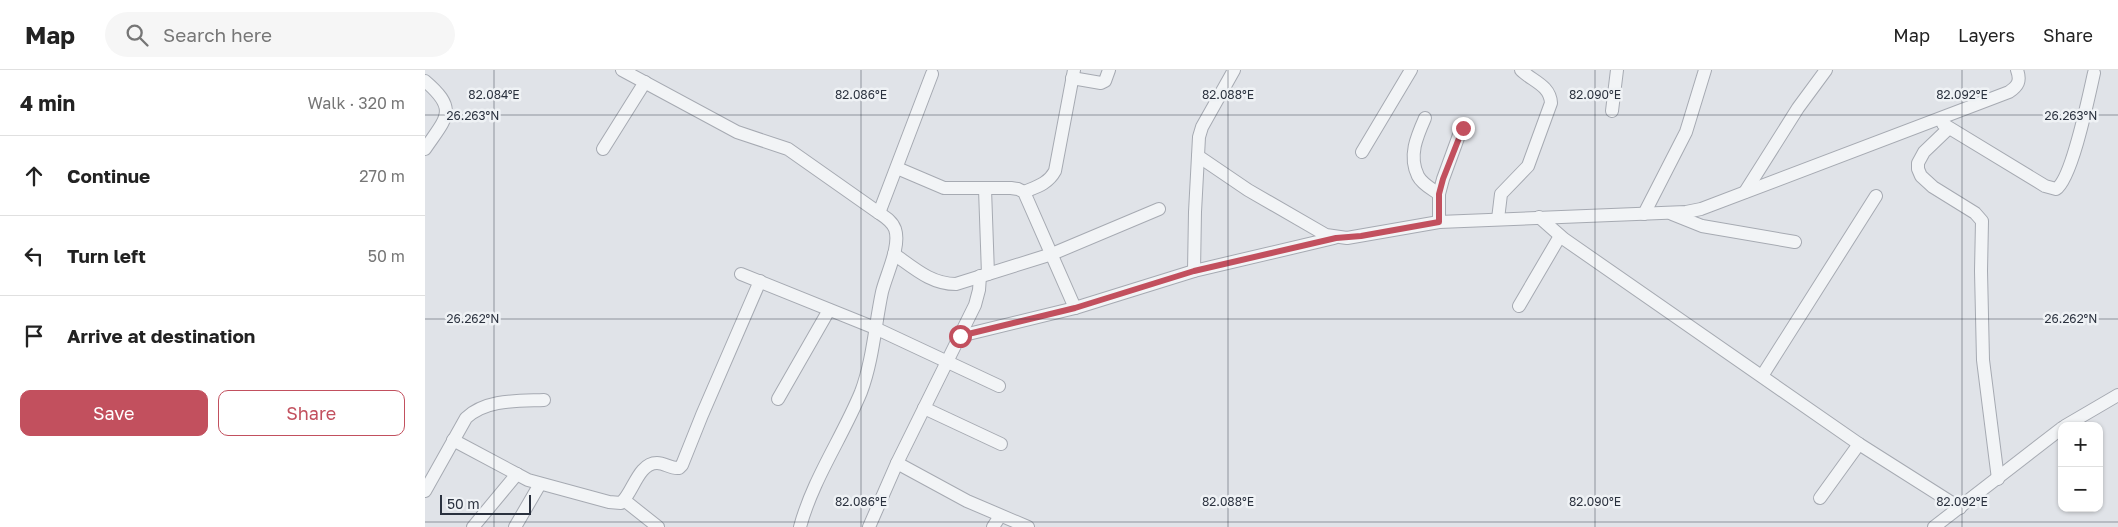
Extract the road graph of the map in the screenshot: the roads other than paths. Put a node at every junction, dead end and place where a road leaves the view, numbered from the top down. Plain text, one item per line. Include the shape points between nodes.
1 (1109, 70) edge
2 (1234, 70) edge
3 (1411, 70) edge
4 (1521, 70) edge
5 (1617, 70) edge
6 (1705, 70) edge
7 (1826, 70) edge
8 (2017, 70) edge
9 (629, 72) edge
10 (2094, 73) dead end
11 (932, 74) dead end
12 (1073, 74) edge
13 (425, 81) edge
14 (645, 82) junction
15 (1612, 111) dead end
16 (1425, 118) dead end
17 (1937, 120) junction
18 (1463, 128) dead end
19 (1949, 128) junction
20 (425, 149) edge
21 (603, 150) dead end
22 (1362, 152) dead end
23 (1198, 156) junction
24 (897, 168) junction
25 (985, 189) junction
26 (1024, 192) junction
27 (1745, 192) junction
28 (1439, 194) junction
29 (1876, 196) dead end
30 (1159, 209) dead end
31 (879, 213) junction
32 (1644, 214) junction
33 (1670, 214) junction
34 (1539, 217) junction
35 (1498, 219) junction
36 (1439, 222) junction
37 (1560, 236) junction
38 (1336, 238) junction
39 (1795, 242) dead end
40 (893, 254) junction
41 (1051, 254) junction
42 (1194, 271) junction
43 (741, 274) dead end
44 (984, 275) junction
45 (760, 281) junction
46 (1519, 306) dead end
47 (1075, 308) junction
48 (829, 310) junction
49 (875, 328) junction
50 (960, 336) junction
51 (947, 361) junction
52 (1762, 376) junction
53 (999, 386) dead end
54 (2118, 396) edge
55 (778, 399) dead end
56 (544, 400) dead end
57 (924, 408) junction
58 (2072, 422) edge
59 (2058, 431) edge
60 (457, 434) junction
61 (1001, 444) dead end
62 (1859, 444) junction
63 (897, 463) junction
64 (517, 474) junction
65 (1998, 479) junction
66 (540, 484) junction
67 (425, 490) edge
68 (1820, 498) dead end
69 (624, 500) junction
70 (1960, 508) junction
71 (1000, 516) junction
72 (473, 527) edge
73 (515, 527) edge
74 (658, 527) edge
75 (800, 527) edge
76 (869, 527) edge
77 (993, 527) edge
78 (1028, 527) edge
79 (1934, 527) edge

1 - 12 street via 1101,83
2 - 23 street via 1203,127
3 - 22 street
4 - 35 street via 1547,89 1551,103 1528,166 1501,194
5 - 15 street
6 - 32 street via 1687,132
7 - 27 street
8 - 17 street via 2017,87
9 - 14 street
10 - 19 street via 2076,144 2062,182 2056,189 2045,186
11 - 24 street
12 - 26 street via 1055,172 1045,184
13 - 20 street via 442,97 447,108 446,118
14 - 21 street
14 - 31 street via 752,138 788,150
16 - 28 street via 1414,147 1415,165 1418,176
17 - 19 street
17 - 27 street
18 - 28 street
19 - 65 street via 1923,152 1918,169 1933,187 1975,212 1982,221 1983,360
23 - 38 street via 1248,190
23 - 42 street
24 - 25 street via 937,186
24 - 31 street
25 - 26 street via 1011,188
25 - 44 street
26 - 41 street
27 - 33 street via 1701,209
28 - 36 street
29 - 52 street
30 - 41 street
31 - 40 street via 895,229
32 - 33 street
32 - 34 street
33 - 39 street via 1701,226
34 - 35 street
34 - 37 street
35 - 36 street
36 - 38 street
37 - 46 street
37 - 52 street
38 - 42 street
40 - 44 street via 940,283 956,284
40 - 49 street
41 - 44 street
41 - 47 street
42 - 47 street
43 - 45 street
44 - 50 street via 978,298
45 - 48 street
45 - 69 street via 682,465 674,468 649,464
47 - 50 street
48 - 49 street
48 - 55 street
49 - 51 street
49 - 75 street via 867,375 815,485
50 - 51 street
51 - 53 street
51 - 57 street
52 - 62 street
54 - 58 street
56 - 60 street via 507,401 479,408 465,418
57 - 61 street
57 - 63 street
59 - 65 street
60 - 64 street
60 - 67 street
62 - 68 street
62 - 70 street
63 - 71 street
63 - 76 street
64 - 66 street
64 - 72 street
65 - 70 street
66 - 69 street via 609,502 621,503
66 - 73 street
69 - 74 street
70 - 79 street
71 - 77 street
71 - 78 street

